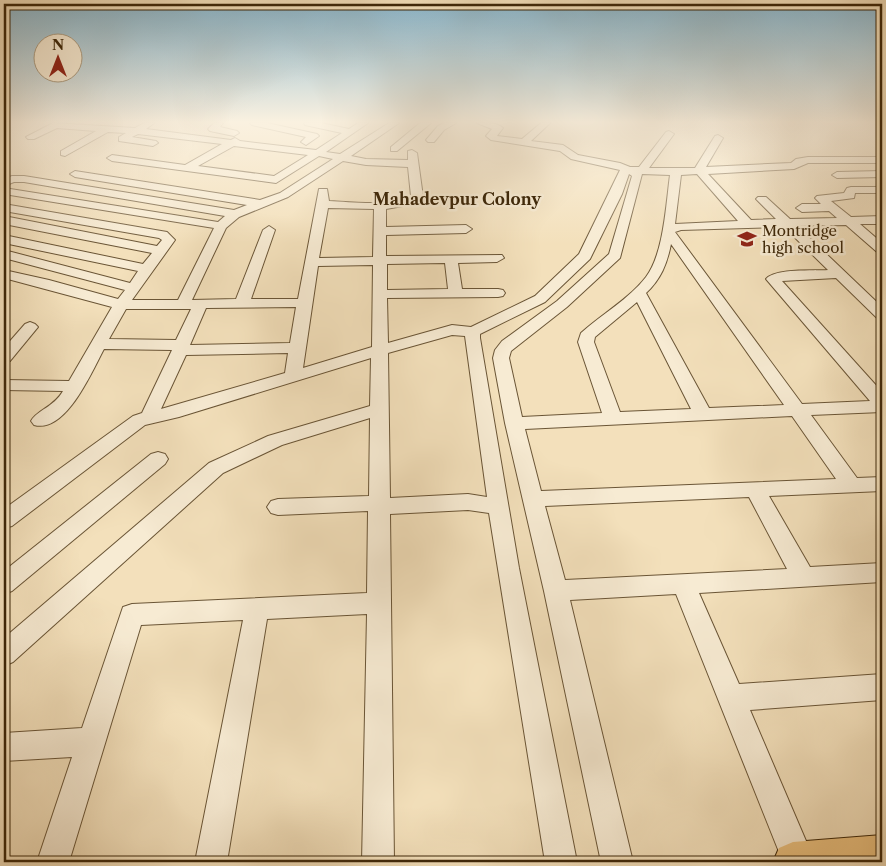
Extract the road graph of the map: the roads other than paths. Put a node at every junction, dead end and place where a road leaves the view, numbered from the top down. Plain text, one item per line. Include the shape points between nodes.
1 (112, 163) edge
2 (116, 163) edge
3 (195, 163) edge
4 (301, 163) edge
5 (332, 163) edge
6 (413, 163) edge
7 (607, 163) edge
8 (642, 163) edge
9 (703, 163) edge
10 (797, 163) edge
11 (187, 168) junction
12 (636, 170) junction
13 (699, 170) junction
14 (676, 172) junction
15 (75, 174) dead end
16 (882, 174) edge
17 (837, 175) dead end
18 (170, 177) dead end
19 (276, 180) junction
20 (4, 183) edge
21 (302, 184) junction
22 (882, 190) edge
23 (4, 191) edge
24 (263, 198) junction
25 (762, 199) dead end
26 (380, 205) junction
27 (4, 207) edge
28 (831, 207) junction
29 (802, 208) dead end
30 (235, 214) junction
31 (4, 220) edge
32 (882, 220) edge
33 (847, 221) junction
34 (786, 223) junction
35 (748, 224) junction
36 (221, 226) junction
37 (466, 229) dead end
38 (269, 230) dead end
39 (668, 230) junction
40 (380, 231) junction
41 (4, 239) edge
42 (882, 250) edge
43 (160, 251) junction
44 (4, 254) edge
45 (497, 258) dead end
46 (451, 259) junction
47 (381, 260) junction
48 (311, 262) junction
49 (146, 269) junction
50 (4, 274) edge
51 (839, 274) junction
52 (134, 288) junction
53 (498, 293) dead end
54 (639, 293) junction
55 (380, 294) junction
56 (456, 294) junction
57 (304, 303) junction
58 (183, 304) junction
59 (201, 304) junction
60 (242, 304) junction
61 (121, 305) junction
62 (882, 315) edge
63 (30, 327) dead end
64 (473, 339) junction
65 (99, 344) junction
66 (181, 347) junction
67 (297, 348) junction
68 (380, 350) junction
69 (503, 350) junction
70 (4, 358) edge
71 (293, 377) junction
72 (4, 385) edge
73 (74, 386) junction
74 (882, 405) edge
75 (379, 410) junction
76 (798, 410) junction
77 (703, 414) junction
78 (149, 417) junction
79 (614, 419) junction
80 (40, 422) dead end
81 (514, 423) junction
82 (158, 459) dead end
83 (882, 484) edge
84 (851, 485) junction
85 (756, 489) junction
86 (534, 499) junction
87 (378, 505) junction
88 (278, 507) dead end
89 (498, 507) junction
90 (9, 509) edge
91 (882, 572) edge
92 (803, 577) junction
93 (4, 584) edge
94 (684, 584) junction
95 (556, 592) junction
96 (378, 603) junction
97 (257, 609) junction
98 (4, 654) edge
99 (882, 687) edge
100 (731, 698) junction
101 (90, 742) junction
102 (4, 747) edge
103 (882, 855) edge
104 (53, 862) edge
105 (211, 862) edge
106 (378, 862) edge
107 (561, 862) edge
108 (616, 862) edge
109 (796, 862) edge

1 - 18 street
2 - 11 street
3 - 11 street
4 - 19 street
5 - 21 street
6 - 26 street via 417,197 407,204
7 - 12 street
8 - 12 street
9 - 13 street
10 - 13 street
11 - 19 street
12 - 14 street
12 - 64 street via 624,174 585,256 540,299
12 - 69 street via 638,177 615,254 562,304
13 - 14 street
13 - 35 street
14 - 39 street
15 - 24 street
16 - 17 street
19 - 21 street
20 - 30 street via 24,179
21 - 24 street via 284,195
22 - 28 street via 852,190 850,196 821,198
23 - 36 street
24 - 30 street
25 - 34 street
26 - 40 street
26 - 48 street via 323,198
27 - 43 street via 163,234 169,240
28 - 29 street
28 - 33 street
30 - 36 street
31 - 43 street
32 - 33 street
33 - 34 street
33 - 42 street
34 - 35 street
34 - 51 street
35 - 39 street via 680,226
36 - 58 street
37 - 40 street
38 - 60 street
39 - 54 street via 658,269
39 - 76 street
40 - 47 street
41 - 49 street
43 - 49 street
44 - 52 street
45 - 46 street
46 - 47 street
46 - 56 street
47 - 48 street
47 - 55 street
48 - 57 street
49 - 52 street
50 - 61 street
51 - 62 street
51 - 74 street via 782,276 773,280
52 - 61 street
53 - 56 street
54 - 77 street
54 - 79 street via 593,330 586,342
55 - 56 street
55 - 68 street
57 - 60 street
57 - 67 street
58 - 59 street
58 - 61 street
59 - 60 street
59 - 66 street
61 - 65 street
63 - 70 street
64 - 68 street via 452,330
64 - 69 street
64 - 89 street
65 - 66 street
65 - 73 street
66 - 67 street
66 - 78 street
67 - 71 street
68 - 71 street
68 - 75 street
69 - 81 street via 501,358
71 - 78 street via 173,413
72 - 73 street
73 - 80 street via 59,409
74 - 76 street
75 - 87 street
75 - 98 street via 267,444 216,468
76 - 77 street
76 - 84 street
77 - 79 street
78 - 90 street via 139,420
79 - 81 street
81 - 86 street
82 - 93 street
83 - 84 street
84 - 85 street
85 - 86 street
85 - 92 street
86 - 95 street
87 - 88 street
87 - 89 street via 468,502
87 - 96 street
89 - 107 street
91 - 92 street
92 - 94 street
94 - 95 street
94 - 100 street
95 - 108 street
96 - 97 street
96 - 106 street
97 - 101 street via 132,615
97 - 105 street
99 - 100 street
100 - 109 street
101 - 102 street
101 - 104 street
103 - 109 main road

